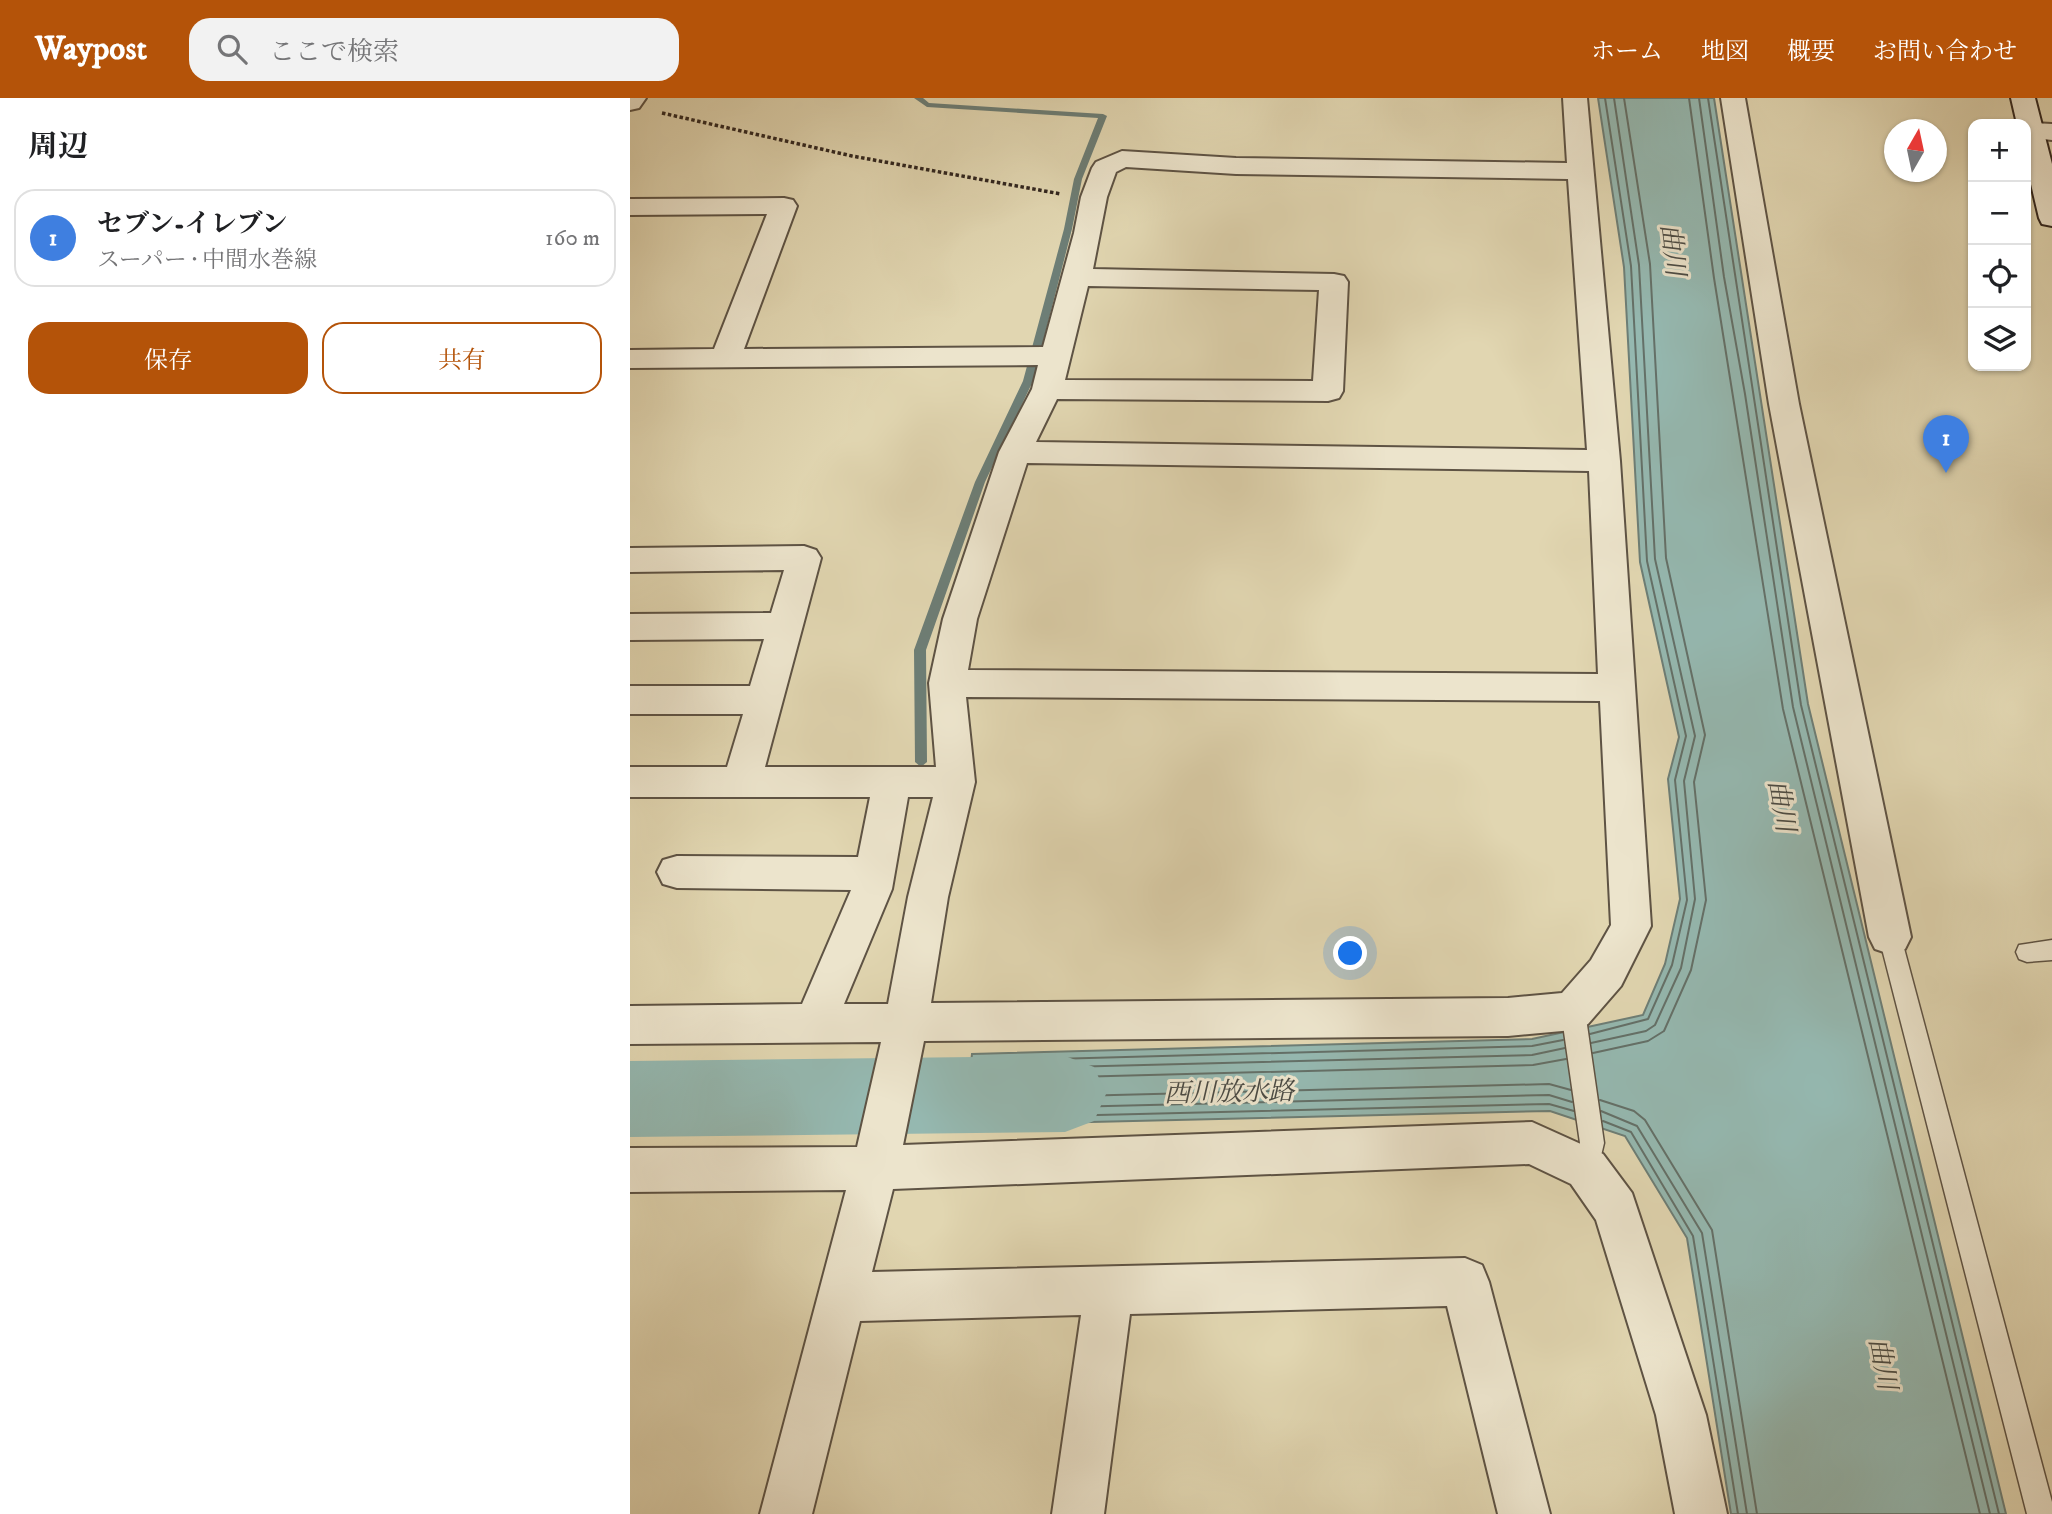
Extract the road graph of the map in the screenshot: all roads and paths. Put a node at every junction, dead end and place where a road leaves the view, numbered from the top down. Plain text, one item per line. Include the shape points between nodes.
1 (634, 98) edge
2 (1575, 98) edge
3 (1732, 98) edge
4 (2023, 98) edge
5 (630, 103) edge
6 (656, 112) dead end
7 (2042, 132) edge
8 (1580, 171) junction
9 (1094, 197) junction
10 (2050, 204) edge
11 (630, 207) edge
12 (1077, 277) junction
13 (1056, 356) junction
14 (630, 359) edge
15 (724, 359) junction
16 (1047, 389) junction
17 (1014, 452) junction
18 (1604, 461) junction
19 (630, 561) edge
20 (785, 626) junction
21 (630, 627) edge
22 (947, 683) junction
23 (1619, 688) junction
24 (630, 700) edge
25 (764, 700) junction
26 (630, 782) edge
27 (742, 782) junction
28 (892, 782) junction
29 (956, 782) junction
30 (677, 872) dead end
31 (875, 874) junction
32 (1890, 937) joint
33 (2052, 950) edge
34 (2027, 952) dead end
35 (1575, 1020) junction
36 (815, 1023) junction
37 (630, 1024) edge
38 (902, 1040) junction
39 (1589, 1156) junction
40 (877, 1157) junction
41 (630, 1170) edge
42 (1109, 1292) junction
43 (841, 1297) junction
44 (786, 1514) edge
45 (1077, 1514) edge
46 (1524, 1514) edge
47 (1701, 1514) edge
48 (2040, 1514) edge

1 - 5 street
2 - 8 street
3 - 32 street via 1784,404
4 - 7 street
6 - 9 path via 852,156
7 - 10 street
8 - 9 street via 1236,166 1122,159 1105,168
8 - 18 street
9 - 12 street
11 - 15 street via 784,206
12 - 13 street
12 - 16 street via 1334,282 1328,391
13 - 15 street
13 - 16 street
14 - 15 street
16 - 17 street
17 - 18 street
17 - 22 street via 960,619
18 - 23 street
19 - 20 street via 804,558
20 - 21 street
20 - 25 street
22 - 23 street
22 - 29 street
23 - 35 street via 1631,926
24 - 25 street
25 - 27 street
26 - 27 street
27 - 28 street
28 - 29 street
28 - 31 street
29 - 38 street via 928,897
30 - 31 street
31 - 36 street
32 - 48 lane
33 - 34 lane
35 - 38 street via 1508,1017
35 - 39 lane
36 - 37 street
36 - 38 street
38 - 40 street
39 - 40 street via 1532,1143
39 - 47 street via 1616,1209 1681,1415
40 - 41 street
40 - 43 street
42 - 43 street
42 - 45 street
42 - 46 street via 1465,1282
43 - 44 street

